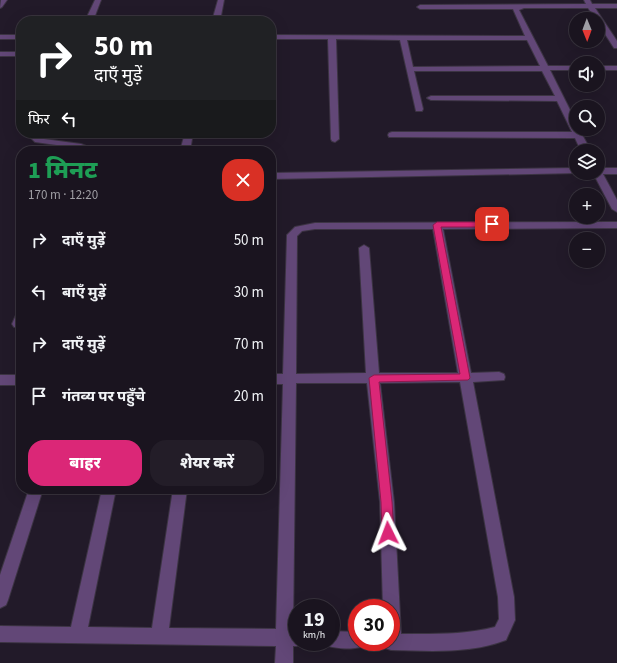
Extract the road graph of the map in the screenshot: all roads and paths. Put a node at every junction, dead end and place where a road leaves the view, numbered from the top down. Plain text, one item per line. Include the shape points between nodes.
1 (4, 0) edge
2 (98, 0) edge
3 (221, 0) edge
4 (589, 3) edge
5 (0, 6) edge
6 (617, 6) edge
7 (420, 7) dead end
8 (518, 7) junction
9 (91, 16) edge
10 (217, 16) edge
11 (0, 37) edge
12 (16, 37) edge
13 (276, 37) edge
14 (332, 37) junction
15 (403, 38) junction
16 (530, 38) junction
17 (617, 46) edge
18 (0, 54) edge
19 (16, 54) edge
20 (544, 68) junction
21 (569, 68) edge
22 (605, 68) edge
23 (617, 68) edge
24 (410, 69) junction
25 (431, 98) dead end
26 (559, 99) junction
27 (419, 109) dead end
28 (569, 119) edge
29 (392, 135) dead end
30 (569, 135) edge
31 (35, 138) edge
32 (335, 139) dead end
33 (79, 146) edge
34 (569, 171) edge
35 (617, 171) edge
36 (605, 172) edge
37 (276, 176) edge
38 (602, 180) edge
39 (617, 210) edge
40 (437, 225) junction
41 (617, 225) edge
42 (364, 248) dead end
43 (499, 377) dead end
44 (374, 378) junction
45 (465, 378) junction
46 (276, 379) edge
47 (289, 379) junction
48 (0, 380) edge
49 (16, 380) edge
50 (34, 494) edge
51 (108, 494) edge
52 (179, 494) edge
53 (291, 599) edge
54 (390, 599) edge
55 (0, 600) edge
56 (0, 634) edge
57 (78, 635) junction
58 (159, 636) junction
59 (288, 638) edge
60 (400, 642) edge
61 (288, 649) edge
62 (284, 663) edge

1 - 5 street
2 - 9 street
3 - 10 street
4 - 6 street
4 - 8 street
4 - 17 street
7 - 8 street
8 - 16 street via 516,10
11 - 12 street
13 - 14 street
14 - 15 street
14 - 32 street
15 - 16 street
15 - 24 street
16 - 20 street
18 - 19 street
20 - 21 street
20 - 24 street
20 - 26 street
22 - 23 street
24 - 27 street
25 - 26 street
26 - 28 street
29 - 30 street
31 - 33 street
34 - 37 street
35 - 36 street
38 - 39 street
40 - 41 street
40 - 45 street
40 - 47 street via 315,226 295,232 291,244
42 - 44 street
43 - 45 street
44 - 45 street
44 - 47 street
44 - 54 street via 386,502
45 - 60 street via 506,597 508,620 500,634 484,639
46 - 47 street
47 - 53 street
48 - 49 street
50 - 55 street
51 - 57 street
52 - 58 street
56 - 57 street
57 - 58 street
58 - 59 street
61 - 62 street

